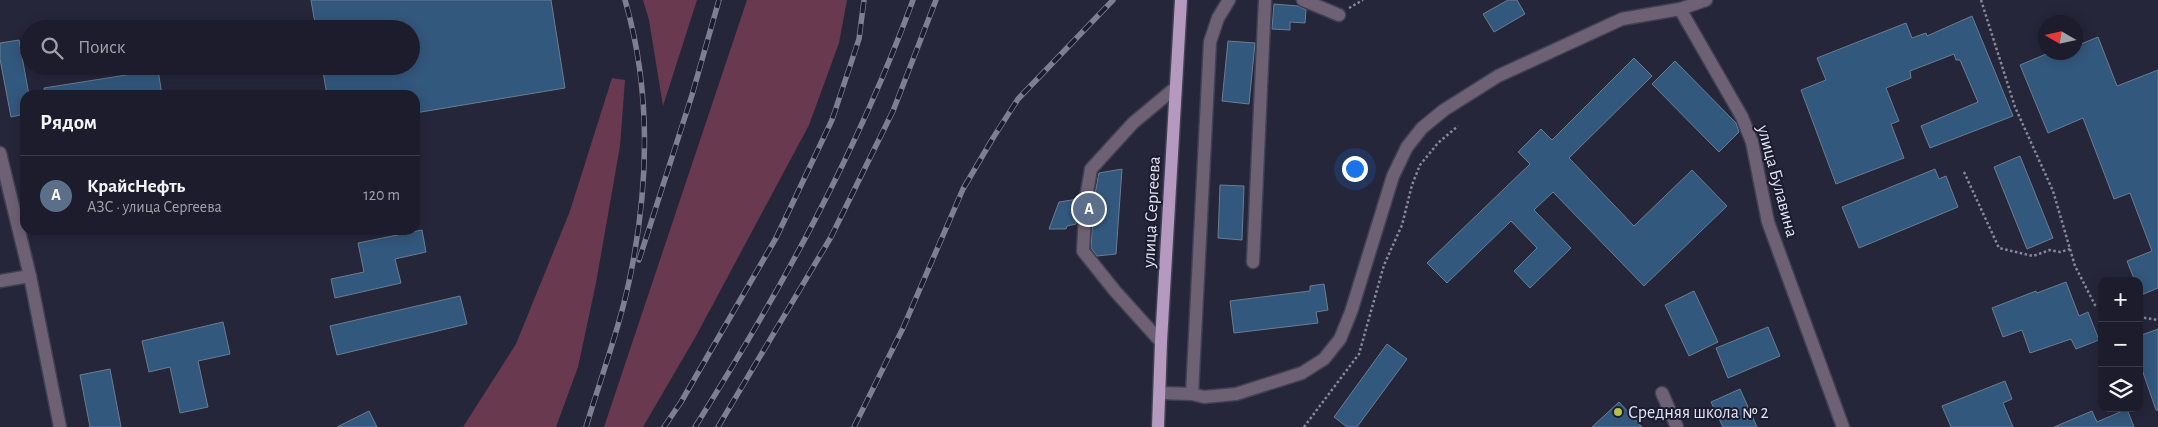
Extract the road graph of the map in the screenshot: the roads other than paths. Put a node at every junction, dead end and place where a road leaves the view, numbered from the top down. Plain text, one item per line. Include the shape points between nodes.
1 (1180, 0) edge
2 (1229, 0) edge
3 (1265, 0) edge
4 (1303, 0) edge
5 (1706, 0) edge
6 (1680, 9) junction
7 (1338, 15) dead end
8 (1175, 88) junction
9 (0, 152) edge
10 (20, 235) edge
11 (20, 235) edge
12 (1253, 262) dead end
13 (30, 276) junction
14 (0, 281) edge
15 (1161, 342) junction
16 (1160, 393) junction
17 (1662, 393) dead end
18 (1192, 394) junction
19 (60, 427) edge
20 (1158, 427) edge
21 (1677, 427) edge
22 (1844, 427) edge

1 - 8 main road, улица Сергеева
2 - 18 street via 1218,18 1210,42
3 - 12 street
4 - 7 street
5 - 6 street
6 - 18 street via 1622,20 1498,76 1444,110 1422,128 1407,147 1393,176 1340,339 1324,358 1302,373 1236,394 1204,397
6 - 22 street, улица Булавина via 1742,117 1752,142 1768,222
8 - 15 main road, улица Сергеева
8 - 15 street via 1133,123 1091,169 1083,251
9 - 10 street
11 - 13 street
13 - 14 street
13 - 19 street
15 - 16 main road, улица Сергеева
16 - 18 street
16 - 20 main road, улица Сергеева
17 - 21 street

